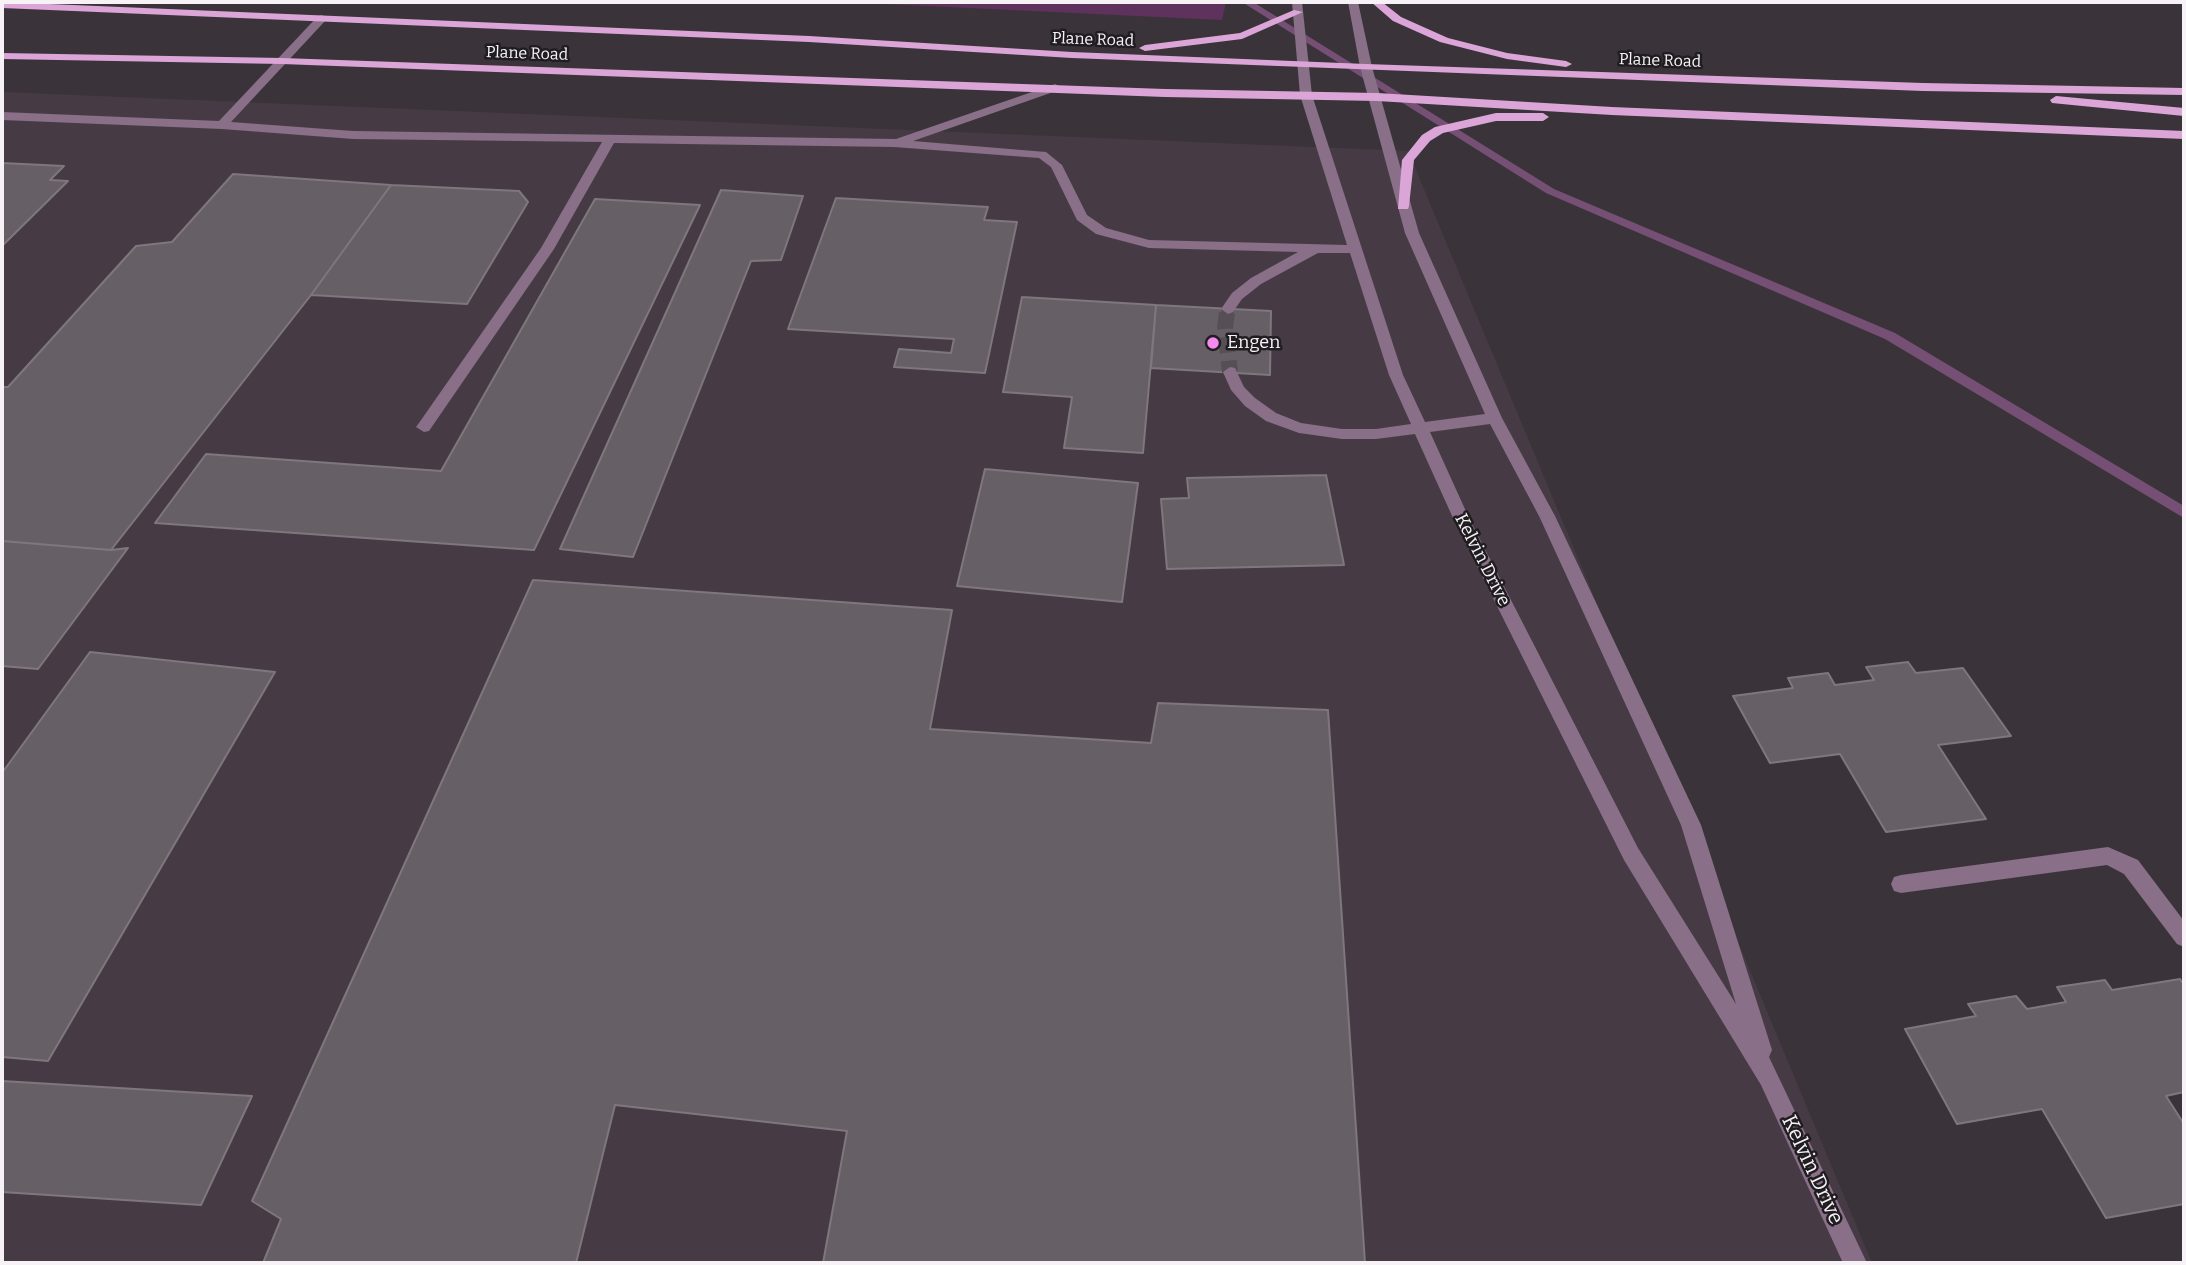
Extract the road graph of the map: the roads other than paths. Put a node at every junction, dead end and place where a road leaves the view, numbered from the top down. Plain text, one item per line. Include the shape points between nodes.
1 (1353, 2) edge
2 (1376, 2) edge
3 (2, 5) edge
4 (1297, 7) edge
5 (322, 18) junction
6 (2, 55) edge
7 (1072, 55) junction
8 (282, 61) junction
9 (1302, 63) junction
10 (1366, 67) junction
11 (1664, 77) junction
12 (1923, 87) junction
13 (1055, 88) junction
14 (2184, 92) edge
15 (1306, 94) junction
16 (1377, 97) junction
17 (1612, 110) junction
18 (2184, 112) edge
19 (2, 116) edge
20 (222, 125) junction
21 (2184, 135) edge
22 (610, 139) junction
23 (894, 143) junction
24 (1403, 206) junction
25 (1315, 249) junction
26 (1354, 249) junction
27 (1228, 309) tunnel mouth
28 (1230, 372) tunnel mouth
29 (1494, 418) junction
30 (424, 427) dead end
31 (1421, 428) junction
32 (1901, 884) dead end
33 (2184, 937) edge
34 (1769, 1077) junction
35 (1855, 1263) edge

1 - 10 street, Kelvin Drive
2 - 11 main road via 1397,19 1444,40 1507,56
3 - 5 main road, Plane Road
4 - 7 main road via 1242,36
4 - 9 street, Kelvin Drive
5 - 7 main road, Plane Road
5 - 8 street
6 - 8 main road, Plane Road
7 - 9 main road, Plane Road
8 - 13 main road, Plane Road
8 - 20 street
9 - 10 main road, Plane Road
9 - 15 street, Kelvin Drive
10 - 11 main road, Plane Road
10 - 16 street, Kelvin Drive
11 - 12 main road, Plane Road
12 - 14 main road, Plane Road
12 - 18 main road
13 - 15 main road, Plane Road
13 - 23 street
15 - 16 main road, Plane Road
15 - 26 street, Kelvin Drive
16 - 17 main road, Plane Road
16 - 24 street, Kelvin Drive
17 - 21 main road, Plane Road
17 - 24 main road via 1581,116 1496,117 1439,130 1417,146 1408,160
19 - 20 street
20 - 22 street via 353,135
22 - 23 street
22 - 30 street via 547,249
23 - 25 street via 1042,155 1056,165 1083,217 1101,231 1127,239 1188,247
24 - 29 street, Kelvin Drive
25 - 26 street
25 - 27 street via 1256,281
26 - 31 street, Kelvin Drive via 1396,375
28 - 31 street via 1250,402 1299,428 1376,434
29 - 31 street
29 - 34 street, Kelvin Drive via 1547,516 1690,825
31 - 34 street, Kelvin Drive via 1461,518 1631,854
32 - 33 street via 2108,856 2131,867
34 - 35 street, Kelvin Drive

